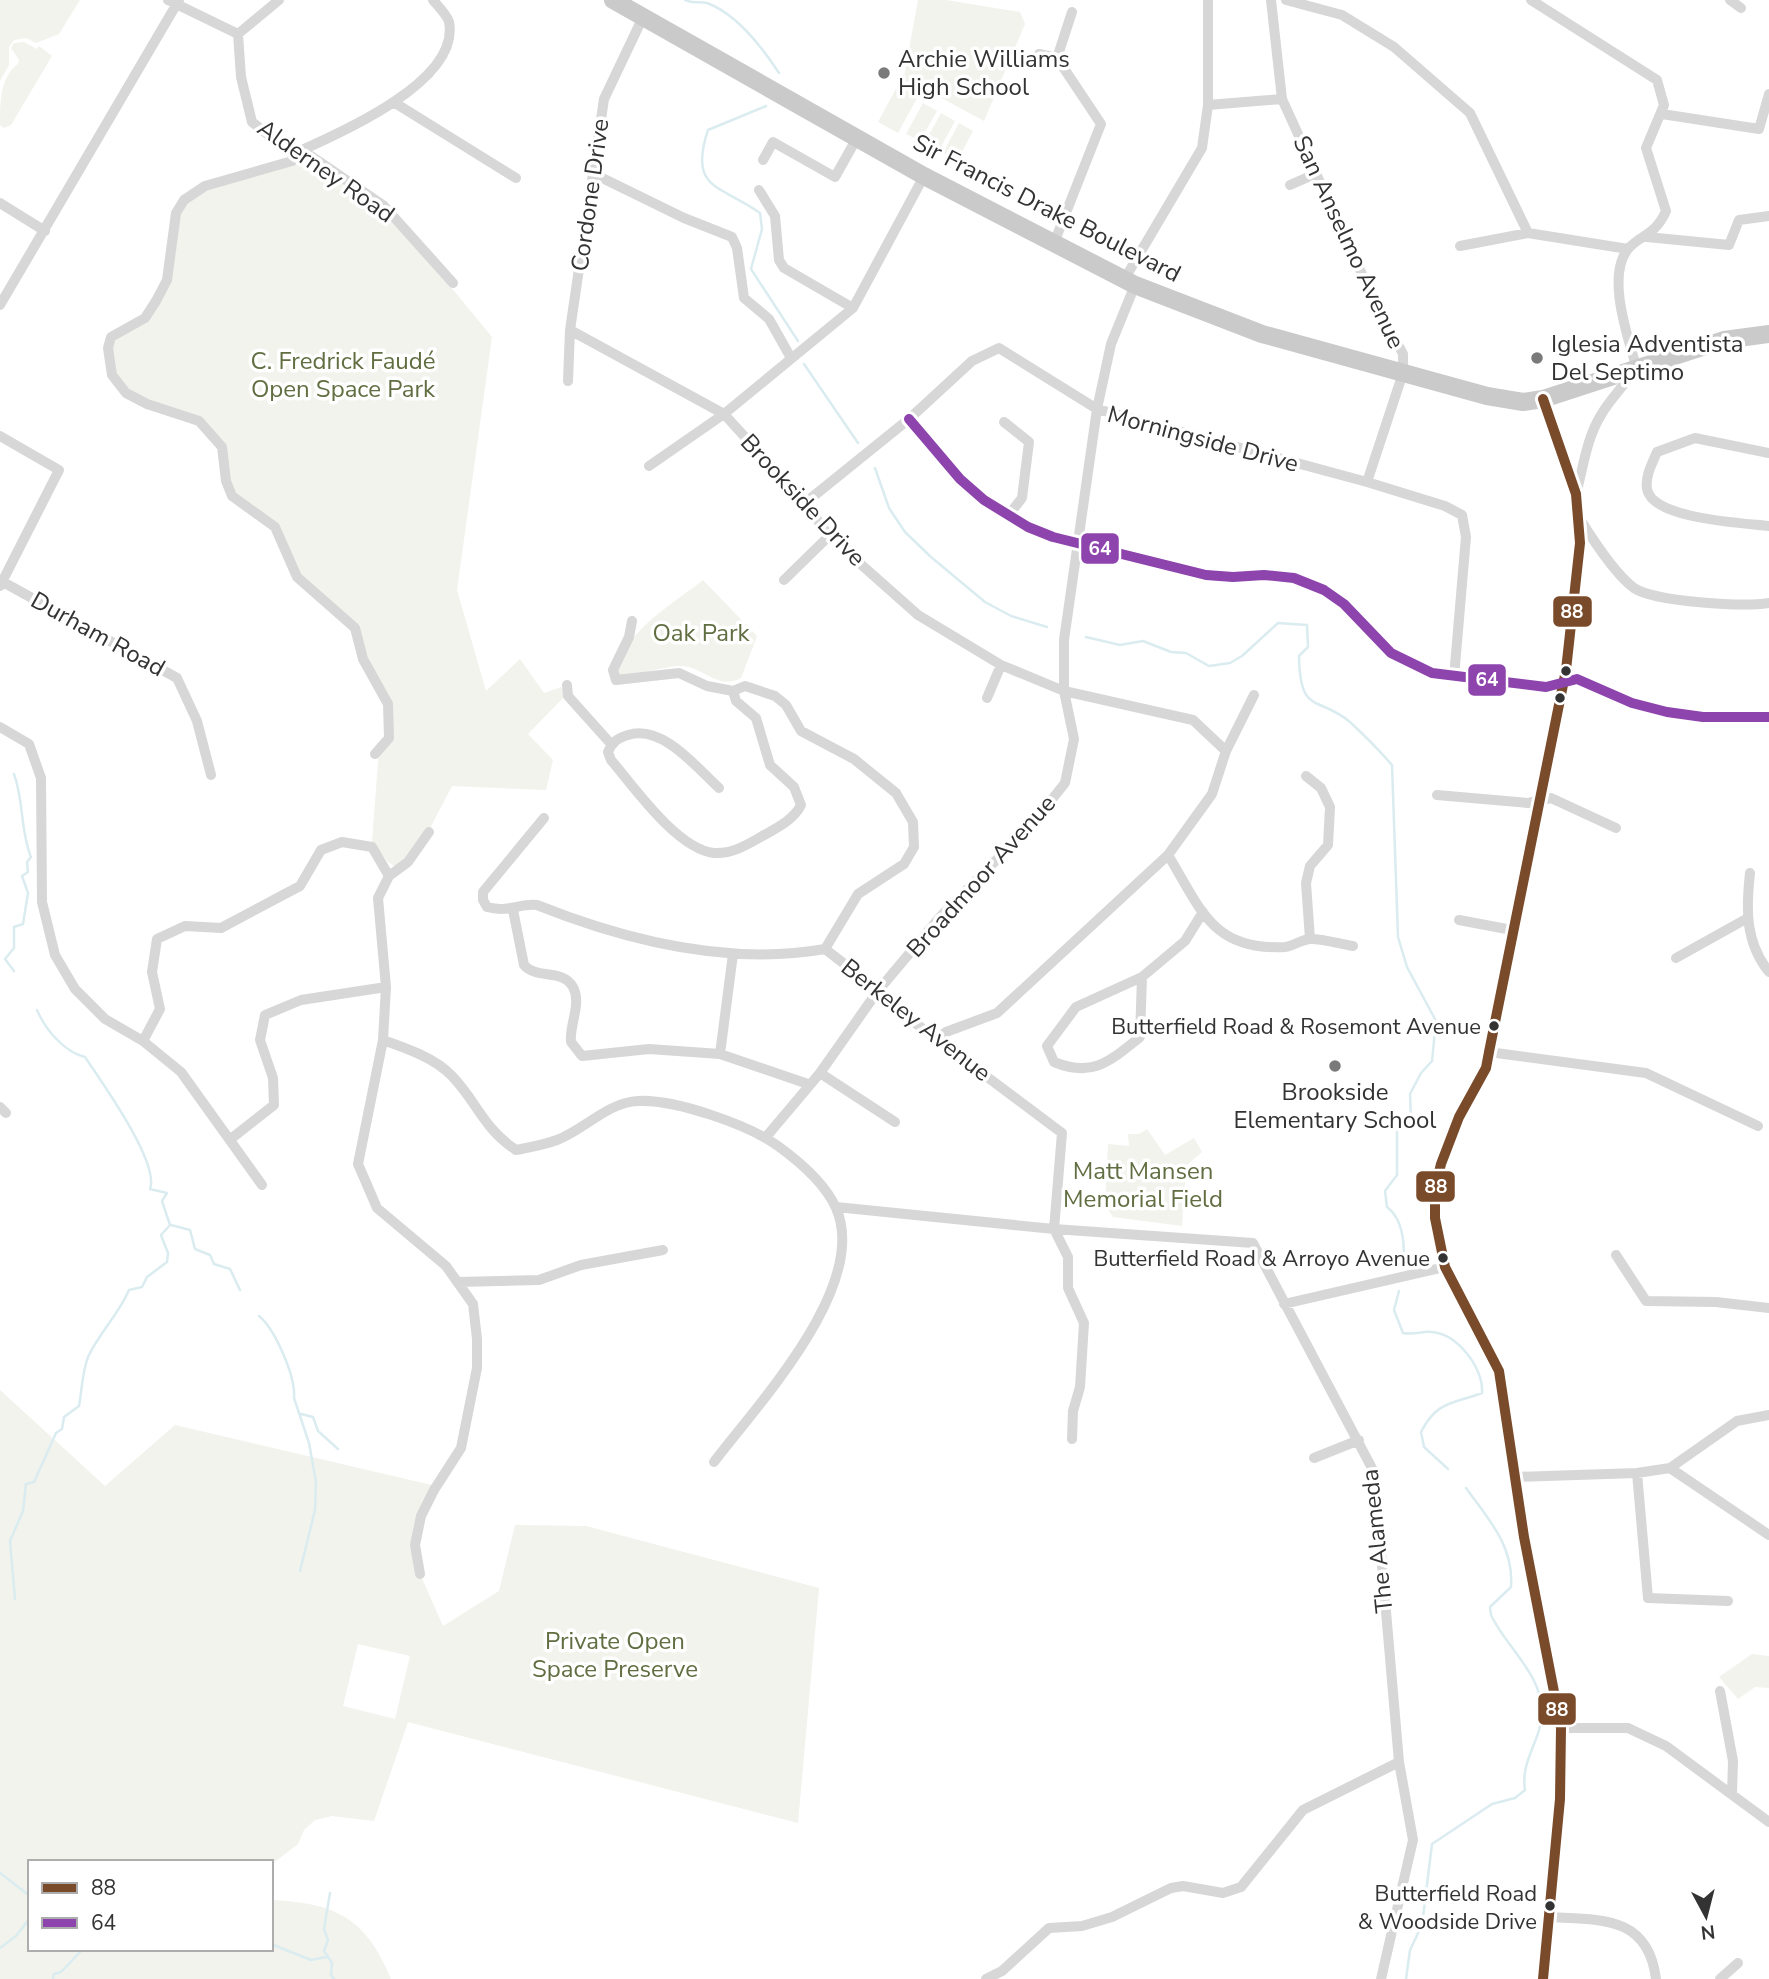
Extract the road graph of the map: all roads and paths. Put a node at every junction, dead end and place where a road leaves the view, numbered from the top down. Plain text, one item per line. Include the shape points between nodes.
1 (279, 0) edge
2 (433, 0) edge
3 (613, 0) edge
4 (1208, 0) edge
5 (1271, 0) edge
6 (1286, 0) edge
7 (1531, 0) edge
8 (1730, 0) edge
9 (174, 2) edge
10 (1741, 8) dead end
11 (1072, 12) dead end
12 (643, 17) junction
13 (238, 34) junction
14 (1039, 54) dead end
15 (1057, 58) junction
16 (1769, 94) edge
17 (1282, 99) junction
18 (395, 103) junction
19 (1208, 105) junction
20 (1662, 114) junction
21 (858, 136) junction
22 (293, 154) junction
23 (763, 160) dead end
24 (594, 174) junction
25 (1315, 174) junction
26 (925, 176) junction
27 (516, 178) dead end
28 (1290, 185) dead end
29 (759, 190) dead end
30 (0, 203) edge
31 (1769, 216) edge
32 (45, 231) junction
33 (1528, 233) junction
34 (1647, 237) junction
35 (1054, 243) junction
36 (1460, 246) dead end
37 (1628, 250) junction
38 (453, 283) dead end
39 (1130, 283) junction
40 (0, 305) edge
41 (853, 307) junction
42 (570, 330) junction
43 (1769, 334) edge
44 (791, 358) junction
45 (1636, 366) junction
46 (1403, 373) junction
47 (568, 381) dead end
48 (1543, 398) junction
49 (1097, 409) junction
50 (724, 414) junction
51 (909, 419) junction
52 (1004, 422) dead end
53 (0, 436) edge
54 (1769, 453) edge
55 (649, 466) dead end
56 (1367, 482) junction
57 (1576, 494) junction
58 (805, 503) junction
59 (1008, 516) junction
60 (1580, 519) junction
61 (1769, 526) edge
62 (829, 536) junction
63 (1077, 542) junction
64 (784, 580) dead end
65 (1, 584) edge
66 (1769, 603) edge
67 (632, 621) dead end
68 (1001, 665) junction
69 (1454, 677) junction
70 (567, 685) dead end
71 (1562, 685) junction
72 (733, 691) junction
73 (1064, 691) junction
74 (1254, 695) dead end
75 (987, 698) dead end
76 (1769, 717) edge
77 (0, 727) edge
78 (611, 744) junction
79 (1226, 751) junction
80 (375, 754) dead end
81 (211, 775) dead end
82 (1306, 776) dead end
83 (719, 788) dead end
84 (1437, 795) dead end
85 (1540, 802) junction
86 (544, 818) dead end
87 (1616, 828) dead end
88 (429, 832) dead end
89 (1168, 855) junction
90 (1749, 873) dead end
91 (389, 876) junction
92 (513, 910) junction
93 (1203, 912) junction
94 (1746, 919) junction
95 (1459, 920) dead end
96 (1512, 930) junction
97 (1310, 939) junction
98 (1353, 946) dead end
99 (825, 949) junction
100 (733, 954) junction
101 (1676, 958) dead end
102 (1769, 972) edge
103 (1142, 977) junction
104 (386, 987) junction
105 (877, 992) junction
106 (938, 1038) junction
107 (383, 1040) junction
108 (143, 1041) junction
109 (1489, 1052) junction
110 (720, 1054) junction
111 (820, 1073) junction
112 (808, 1084) junction
113 (895, 1122) dead end
114 (1758, 1126) dead end
115 (766, 1137) junction
116 (232, 1138) junction
117 (262, 1185) dead end
118 (836, 1208) junction
119 (1054, 1229) junction
120 (663, 1250) dead end
121 (1616, 1255) dead end
122 (1445, 1267) junction
123 (457, 1282) junction
124 (1284, 1304) junction
125 (1769, 1308) edge
126 (1769, 1415) edge
127 (1072, 1438) dead end
128 (1359, 1440) junction
129 (1314, 1458) dead end
130 (714, 1462) dead end
131 (1670, 1468) junction
132 (1637, 1473) junction
133 (1514, 1478) junction
134 (1769, 1535) edge
135 (420, 1574) dead end
136 (1728, 1601) dead end
137 (1720, 1692) dead end
138 (1561, 1728) junction
139 (1399, 1762) junction
140 (1732, 1794) junction
141 (1769, 1822) edge
142 (1547, 1917) junction
143 (1738, 1963) dead end
144 (986, 1979) edge
145 (1381, 1979) edge
146 (1544, 1979) edge
147 (1656, 1979) edge
148 (1720, 1979) edge

1 - 13 street
2 - 18 street via 449,20 448,42 438,62
3 - 12 main road, Sir Francis Drake Boulevard
4 - 19 street, Broadmoor Avenue
5 - 17 street, San Anselmo Avenue
6 - 33 street via 1342,15 1394,47 1470,113
7 - 20 street via 1588,39 1648,71 1662,91
8 - 10 street
9 - 13 street
9 - 32 street
11 - 15 street
12 - 21 main road, Sir Francis Drake Boulevard
12 - 24 street, Cordone Drive via 604,99
13 - 22 street, Alderney Road via 241,77 252,122
14 - 15 street
15 - 35 street via 1101,124
16 - 20 street via 1759,129
17 - 19 street
17 - 25 street, San Anselmo Avenue
18 - 22 street
18 - 27 street
19 - 39 street, Broadmoor Avenue via 1202,148
20 - 34 street via 1646,148 1666,211
21 - 23 street via 835,177 773,142
21 - 26 main road, Sir Francis Drake Boulevard
22 - 38 street, Alderney Road via 311,156 384,206
22 - 80 street via 292,160 205,186 184,200 176,213 167,280 145,318 111,337 110,361 112,374 126,393 199,421 222,447 232,496 275,527 296,577 355,628 363,659 388,704 389,737
24 - 42 street, Cordone Drive
24 - 44 street via 732,237 744,298 769,319
25 - 28 street
25 - 46 street, San Anselmo Avenue via 1403,354
26 - 35 main road, Sir Francis Drake Boulevard
26 - 41 street
29 - 41 street via 775,216 779,260 784,268
30 - 32 street
31 - 34 street via 1739,220 1729,245
32 - 40 street
33 - 36 street
33 - 37 street
34 - 37 street
35 - 39 main road, Sir Francis Drake Boulevard
37 - 45 street via 1619,276 1623,321
39 - 46 main road, Sir Francis Drake Boulevard via 1262,334
39 - 49 street, Broadmoor Avenue
41 - 44 street
42 - 47 street, Cordone Drive
42 - 50 street, Brookside Drive
43 - 45 main road, Sir Francis Drake Boulevard via 1724,340
44 - 50 street
45 - 48 main road, Sir Francis Drake Boulevard
45 - 57 street via 1600,415
46 - 48 main road, Sir Francis Drake Boulevard via 1503,399
46 - 56 street, San Anselmo Avenue
48 - 57 street
49 - 51 street, Morningside Drive via 999,348 972,361
49 - 56 street, Morningside Drive
49 - 63 street, Broadmoor Avenue
50 - 55 street
50 - 58 street, Brookside Drive
51 - 58 street, Morningside Drive
51 - 59 street via 960,479
52 - 59 street via 1029,442 1022,498
53 - 65 street via 59,470
54 - 61 street via 1695,438 1657,452 1648,471 1647,491 1657,505 1698,518
56 - 69 street, Morningside Drive via 1462,515 1466,537
57 - 60 street
58 - 62 street, Brookside Drive
59 - 63 street
60 - 66 street via 1635,589 1695,602 1745,607
60 - 71 street via 1571,639
62 - 64 street
62 - 68 street, Brookside Drive via 918,615
63 - 69 street via 1206,575 1294,578 1344,604 1391,653 1412,666
63 - 73 street, Broadmoor Avenue via 1064,640
65 - 81 street, Durham Road via 177,678 197,721
67 - 72 street via 612,670 616,680 679,673
68 - 73 street, Brookside Drive
68 - 75 street
69 - 71 street
70 - 78 street via 568,696
71 - 76 street via 1577,679 1632,703 1703,718
71 - 85 street
72 - 78 street via 736,701 755,718 769,765 794,787 801,805 789,820 738,850 705,851 678,835 611,760
72 - 99 street via 746,686 775,696 801,731 854,760 896,793 914,822 910,855 897,871 858,894
73 - 79 street, Brookside Drive via 1193,720
73 - 105 street, Broadmoor Avenue via 1074,739 1065,783
74 - 79 street
77 - 108 street via 29,744 41,778 42,902 55,955 75,989 105,1018
78 - 83 street via 637,733 657,736
79 - 89 street via 1212,794
82 - 97 street via 1321,788 1330,807 1328,845 1310,866 1306,883
84 - 85 street
85 - 87 street via 1551,798
85 - 96 street
86 - 92 street, Berkeley Avenue via 483,892 487,907
88 - 91 street via 408,862
89 - 93 street
89 - 106 street via 997,1013
90 - 94 street
91 - 104 street via 379,898
91 - 108 street via 372,847 342,842 321,850 300,886 221,928 185,926 157,939 152,972 160,1009
92 - 100 street, Berkeley Avenue via 537,905 618,934
92 - 110 street via 524,965 535,972 562,976 572,985 576,998 571,1042 582,1056 649,1049
93 - 97 street via 1226,937 1237,942 1287,947
93 - 103 street via 1185,941
94 - 101 street
94 - 102 street via 1760,961
95 - 96 street
96 - 109 street
97 - 98 street
99 - 100 street, Berkeley Avenue
99 - 105 street, Berkeley Avenue
100 - 110 street
103 - 103 street via 1076,1007 1047,1046 1054,1062 1073,1070 1093,1069 1140,1037
104 - 107 street
104 - 116 street via 301,1000 265,1015 260,1040 273,1079 274,1105
105 - 106 street, Berkeley Avenue
105 - 111 street, Broadmoor Avenue
106 - 119 street, Berkeley Avenue via 1062,1133
107 - 115 street via 408,1048 451,1074 494,1135 516,1150 559,1139 590,1119 637,1101 695,1109
107 - 123 street via 358,1164 377,1208 446,1266
108 - 116 street via 181,1072
109 - 114 street via 1646,1073
109 - 122 street via 1486,1068 1450,1138 1435,1189 1434,1218
110 - 112 street
111 - 112 street, Broadmoor Avenue
111 - 113 street
112 - 115 street, Broadmoor Avenue
115 - 118 street via 813,1175
116 - 117 street
118 - 119 street, The Alameda
118 - 130 street via 842,1230 840,1256 824,1311
119 - 124 street, The Alameda via 1253,1243
119 - 127 street via 1068,1257 1068,1288 1084,1323
120 - 123 street via 581,1265 539,1280
121 - 125 street via 1646,1301
122 - 124 street
122 - 133 street via 1499,1371
123 - 135 street via 473,1304 477,1368 461,1448 421,1516 415,1545
124 - 128 street, The Alameda
126 - 131 street via 1737,1421
128 - 129 street
128 - 139 street, The Alameda via 1374,1472
131 - 132 street
131 - 134 street
132 - 133 street
132 - 136 street via 1648,1598
133 - 138 street
137 - 140 street via 1733,1761
138 - 140 street via 1628,1728 1666,1746
138 - 142 street via 1560,1799
139 - 144 street via 1303,1810 1241,1887 1232,1892 1171,1888 1112,1917 1082,1926 1049,1928 1002,1971
139 - 145 street, The Alameda via 1413,1840
140 - 141 street
142 - 146 street
142 - 147 street via 1615,1921 1640,1937
143 - 148 street

